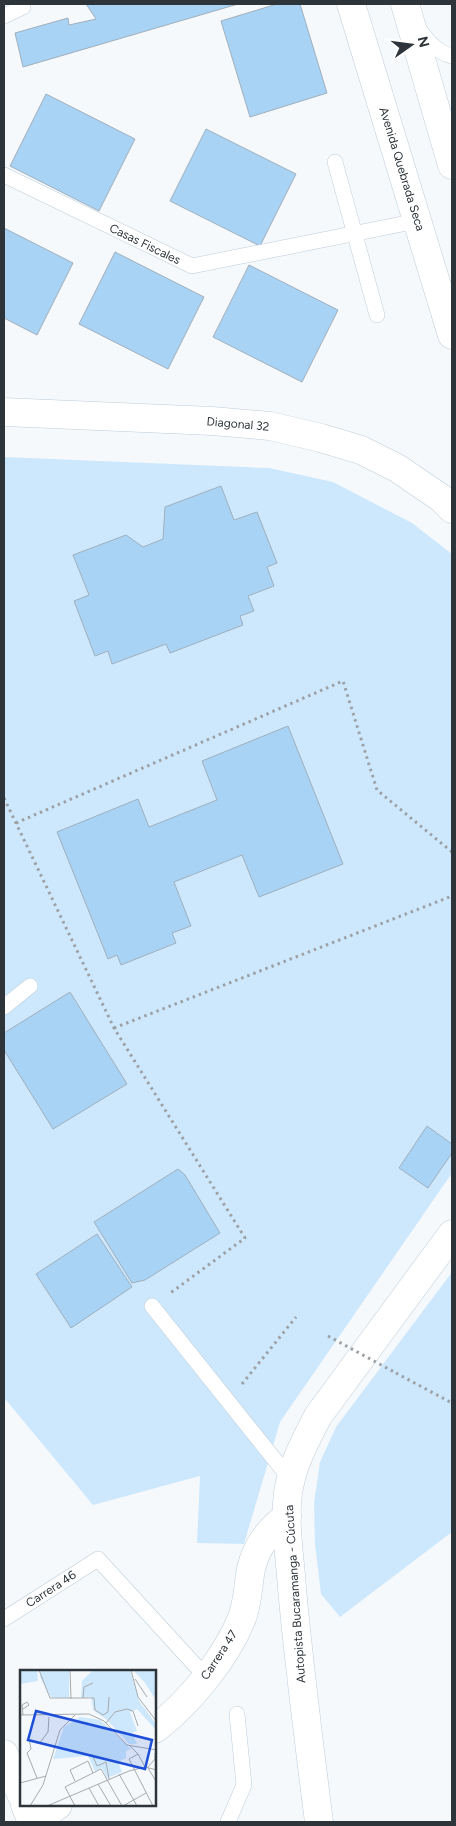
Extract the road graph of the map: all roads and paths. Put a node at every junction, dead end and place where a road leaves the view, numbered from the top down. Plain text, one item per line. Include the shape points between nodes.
1 (351, 4) edge
2 (23, 7) dead end
3 (406, 8) edge
4 (4, 16) edge
5 (452, 56) edge
6 (335, 162) dead end
7 (452, 165) edge
8 (4, 175) edge
9 (418, 221) junction
10 (354, 234) junction
11 (377, 315) dead end
12 (452, 335) edge
13 (4, 412) edge
14 (452, 509) edge
15 (4, 798) edge
16 (16, 823) junction
17 (452, 852) edge
18 (452, 896) edge
19 (30, 986) dead end
20 (4, 1007) edge
21 (114, 1028) junction
22 (452, 1234) edge
23 (152, 1306) joint
24 (296, 1317) dead end
25 (328, 1336) dead end
26 (228, 1401) junction
27 (452, 1403) edge
28 (291, 1480) junction
29 (287, 1516) junction
30 (4, 1620) edge
31 (206, 1677) junction
32 (237, 1714) dead end
33 (156, 1728) edge
34 (4, 1754) edge
35 (20, 1792) edge
36 (26, 1806) edge
37 (57, 1806) edge
38 (34, 1822) edge
39 (228, 1822) edge
40 (319, 1822) edge

1 - 9 main road, Avenida Quebrada Seca
2 - 4 lane
3 - 5 lane via 434,48
3 - 7 main road
6 - 10 lane
8 - 10 lane, Casas Fiscales via 192,266
9 - 10 lane, Casas Fiscales
9 - 12 main road, Avenida Quebrada Seca
10 - 11 lane
13 - 14 main road, Diagonal 32 via 270,426 361,450 397,468
15 - 16 path
16 - 17 path via 343,681 377,790
16 - 21 path
18 - 21 path
19 - 20 lane
21 - 23 path via 245,1238
22 - 28 main road, Autopista Bucaramanga - Cúcuta via 318,1416 303,1444
23 - 26 lane
24 - 26 path
25 - 27 path, bridge
26 - 28 lane
28 - 29 main road, Autopista Bucaramanga - Cúcuta
29 - 31 main road, Carrera 47 via 266,1536 256,1554 242,1617 233,1637
29 - 40 main road, Autopista Bucaramanga - Cúcuta via 294,1613
30 - 31 lane, Carrera 46 via 98,1559
31 - 33 main road, Carrera 47
32 - 39 lane via 244,1785
34 - 35 main road
36 - 38 main road
37 - 38 main road

